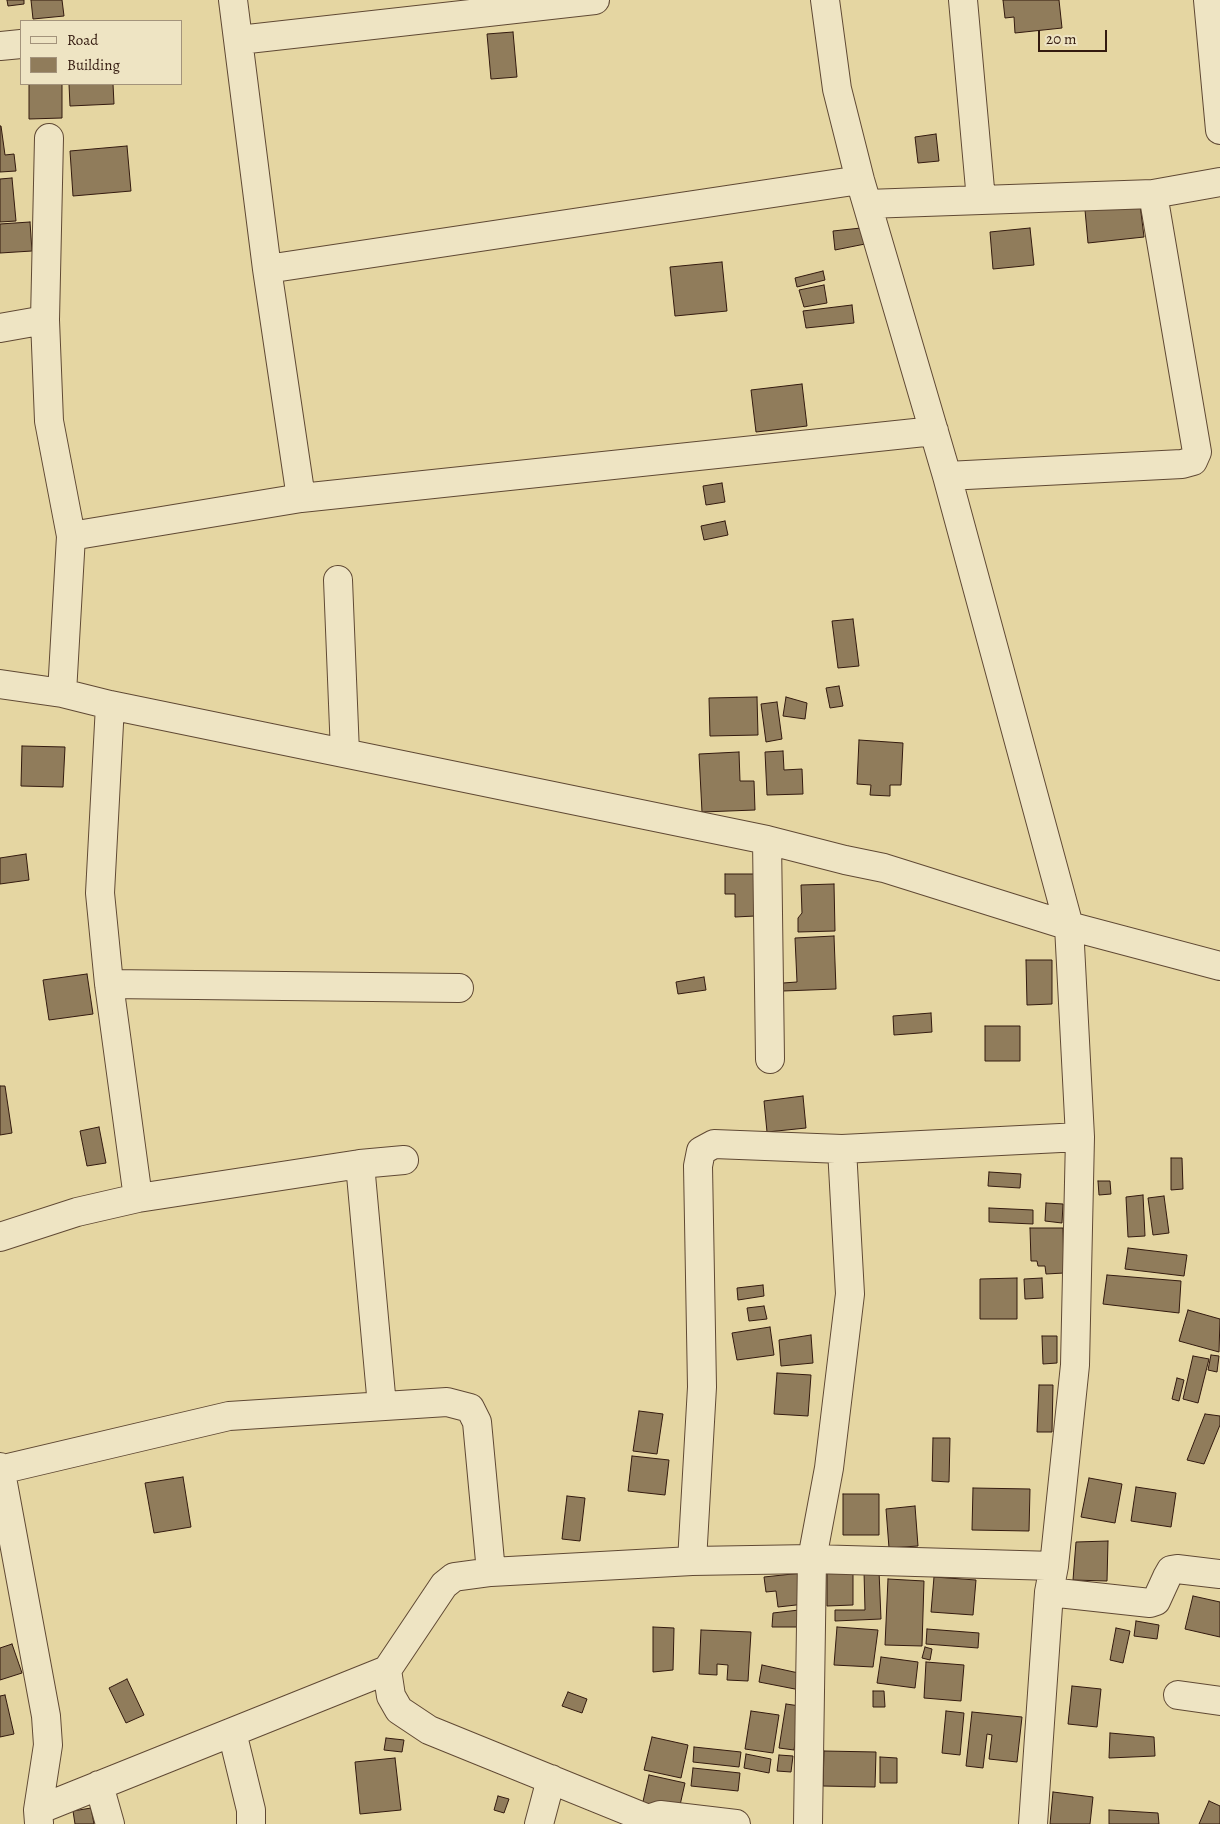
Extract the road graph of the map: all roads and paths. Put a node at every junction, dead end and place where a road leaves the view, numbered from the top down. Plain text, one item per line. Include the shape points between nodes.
1 (234, 0) edge
2 (595, 0) edge
3 (825, 0) edge
4 (963, 0) edge
5 (1208, 0) edge
6 (239, 40) junction
7 (20, 44) edge
8 (0, 46) edge
9 (1220, 130) edge
10 (49, 138) dead end
11 (1220, 182) edge
12 (863, 192) junction
13 (1153, 194) junction
14 (982, 200) junction
15 (267, 269) junction
16 (45, 320) junction
17 (0, 328) edge
18 (934, 431) junction
19 (947, 476) junction
20 (301, 498) junction
21 (71, 536) junction
22 (338, 580) dead end
23 (0, 684) edge
24 (62, 693) junction
25 (110, 705) junction
26 (345, 753) junction
27 (767, 840) junction
28 (1069, 926) junction
29 (1220, 966) edge
30 (109, 984) junction
31 (458, 988) dead end
32 (770, 1059) dead end
33 (1080, 1137) junction
34 (842, 1149) junction
35 (404, 1160) dead end
36 (360, 1164) junction
37 (138, 1198) junction
38 (0, 1237) edge
39 (382, 1406) junction
40 (0, 1469) edge
41 (812, 1559) junction
42 (692, 1561) junction
43 (1054, 1566) junction
44 (491, 1572) junction
45 (1220, 1574) edge
46 (1049, 1592) junction
47 (387, 1670) junction
48 (1178, 1695) dead end
49 (1220, 1701) edge
50 (232, 1732) junction
51 (551, 1779) junction
52 (99, 1785) junction
53 (39, 1817) edge
54 (647, 1822) edge
55 (110, 1824) edge
56 (251, 1824) edge
57 (539, 1824) edge
58 (736, 1824) edge
59 (808, 1824) edge
60 (1032, 1824) edge

1 - 6 street
2 - 6 street
3 - 12 street via 837,89
4 - 14 street
5 - 9 street
6 - 15 street
7 - 8 street
10 - 16 street
11 - 13 street
12 - 14 street
12 - 15 street
12 - 18 street
13 - 14 street
13 - 19 street via 1197,452 1193,461
15 - 20 street
16 - 17 street
16 - 21 street via 49,420
18 - 19 street
18 - 20 street
19 - 28 street
20 - 21 street
21 - 24 street
22 - 26 street
23 - 24 street
24 - 25 street
25 - 26 street
25 - 30 street via 100,893
26 - 27 street
27 - 28 street via 884,868
27 - 32 street
28 - 29 street
28 - 33 street
30 - 31 street
30 - 37 street
33 - 34 street
33 - 43 street via 1075,1365
34 - 41 street via 850,1294 829,1468
34 - 42 street via 714,1144 701,1151 698,1166 702,1387
35 - 36 street
36 - 37 street
36 - 39 street
37 - 38 street via 77,1212
39 - 40 street via 229,1416
39 - 44 street via 447,1402 470,1408 477,1422
40 - 53 street via 46,1716 48,1745
41 - 42 street
41 - 43 street
41 - 59 street
42 - 44 street
43 - 46 street
44 - 47 street via 454,1577 444,1585
45 - 46 street via 1171,1570 1156,1601 1150,1603
46 - 60 street
47 - 50 street
47 - 51 street via 392,1696 399,1710 429,1730
48 - 49 street
50 - 52 street
50 - 56 street via 251,1810
51 - 54 street
51 - 57 street
52 - 53 street
52 - 55 street
54 - 58 street via 660,1815

